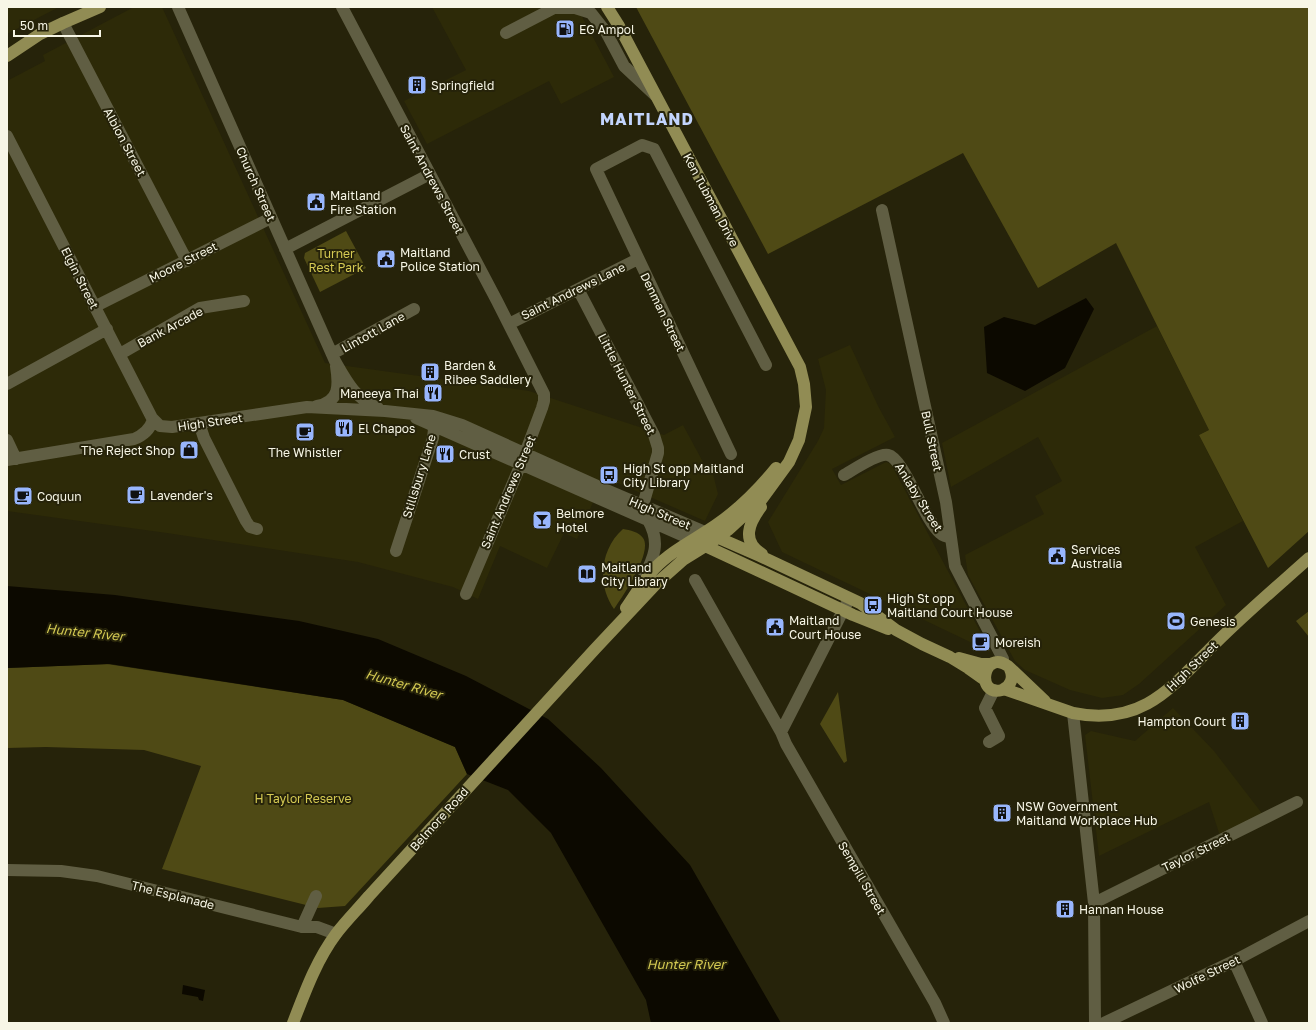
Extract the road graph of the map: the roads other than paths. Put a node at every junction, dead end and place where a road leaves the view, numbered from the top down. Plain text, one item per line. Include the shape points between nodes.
1 (100, 7) edge
2 (178, 7) edge
3 (342, 7) edge
4 (556, 7) edge
5 (607, 7) edge
6 (63, 23) junction
7 (506, 33) dead end
8 (7, 56) edge
9 (656, 96) junction
10 (7, 136) edge
11 (430, 174) junction
12 (882, 210) dead end
13 (271, 218) junction
14 (285, 249) junction
15 (638, 259) junction
16 (187, 260) junction
17 (578, 289) junction
18 (244, 301) dead end
19 (94, 306) junction
20 (414, 309) dead end
21 (509, 324) junction
22 (107, 329) junction
23 (120, 354) junction
24 (334, 357) junction
25 (766, 365) dead end
26 (7, 384) edge
27 (806, 397) junction
28 (307, 407) junction
29 (385, 410) junction
30 (401, 413) junction
31 (153, 420) junction
32 (199, 423) junction
33 (431, 424) junction
34 (7, 440) edge
35 (731, 454) dead end
36 (523, 458) junction
37 (11, 459) edge
38 (789, 462) junction
39 (844, 475) dead end
40 (602, 494) junction
41 (643, 505) junction
42 (648, 520) junction
43 (257, 529) dead end
44 (705, 532) junction
45 (951, 537) junction
46 (717, 538) junction
47 (693, 540) junction
48 (706, 546) junction
49 (396, 551) dead end
50 (1309, 558) edge
51 (777, 564) junction
52 (695, 580) dead end
53 (638, 589) junction
54 (466, 594) dead end
55 (849, 599) junction
56 (843, 610) junction
57 (610, 633) junction
58 (910, 637) junction
59 (950, 657) junction
60 (1002, 666) junction
61 (985, 680) junction
62 (999, 689) junction
63 (1050, 706) junction
64 (1073, 713) junction
65 (781, 732) junction
66 (989, 742) dead end
67 (1297, 802) dead end
68 (7, 870) edge
69 (316, 896) dead end
70 (1094, 902) junction
71 (1309, 921) edge
72 (302, 927) junction
73 (336, 934) junction
74 (1234, 961) junction
75 (293, 1023) edge
76 (944, 1023) edge
77 (1095, 1023) edge
78 (1104, 1023) edge
79 (1262, 1023) edge

1 - 6 main road
2 - 13 street, Church Street
3 - 11 street, Saint Andrews Street
4 - 7 street
4 - 9 street via 575,8 591,13 606,32 624,66
5 - 9 main road, Ken Tubman Drive
6 - 8 main road via 40,34
6 - 16 street, Albion Street
9 - 27 main road, Ken Tubman Drive via 794,355
10 - 19 street, Elgin Street
11 - 14 street
11 - 21 street, Saint Andrews Street
12 - 45 street, Bull Street via 946,502
13 - 14 street, Church Street
13 - 16 street, Moore Street
14 - 24 street, Church Street
15 - 17 street, Saint Andrews Lane
15 - 25 street, Denman Street via 596,169 642,145 654,149
15 - 35 street, Denman Street
16 - 19 street, Moore Street
17 - 21 street, Saint Andrews Lane
17 - 41 street, Little Hunter Street via 654,435 658,448
18 - 23 street, Bank Arcade via 200,308
19 - 22 street, Elgin Street
20 - 24 street, Lintott Lane
21 - 36 street, Saint Andrews Street via 544,394 542,408
22 - 23 street, Elgin Street
22 - 26 street
23 - 31 street, Elgin Street
24 - 28 street, Church Street via 338,390 327,403
24 - 29 street, Church Street via 356,394 368,404
27 - 38 main road, Ken Tubman Drive via 799,440
27 - 44 main road, Ken Tubman Drive via 793,441 775,469 739,507
28 - 29 street, High Street
28 - 32 street, High Street
29 - 30 street, High Street
30 - 33 street, High Street
30 - 36 street, High Street via 433,416 462,425
31 - 32 street, High Street via 166,427
31 - 37 street via 148,429 134,439
32 - 43 street via 246,521 250,527
33 - 36 street, High Street
33 - 49 street, Stillsbury Lane via 434,429 433,438
34 - 37 street
36 - 40 street, High Street
36 - 54 street, Saint Andrews Street
38 - 46 main road, Ken Tubman Drive via 762,499
38 - 51 main road via 778,485 750,523 749,539 752,546
39 - 45 street, Anlaby Street via 880,456 888,455 897,461 939,533
40 - 41 street, High Street
40 - 42 street, High Street
41 - 44 street, High Street
42 - 47 street, High Street
42 - 53 street via 655,534 655,550
44 - 46 main road, High Street
44 - 47 main road, Ken Tubman Drive
45 - 60 street, Bull Street via 955,566 1003,659
46 - 48 main road, Ken Tubman Drive
46 - 51 main road, High Street
47 - 48 main road, High Street
47 - 53 main road, Belmore Road via 665,559
48 - 56 main road, High Street
48 - 57 main road, Belmore Road via 683,560 667,574
50 - 64 main road, High Street via 1225,633 1170,689 1155,700 1118,714
51 - 55 main road, High Street
52 - 65 street, Sempill Street
53 - 57 main road, Belmore Road
55 - 56 street
55 - 58 main road, High Street via 868,608
56 - 58 main road, High Street
56 - 65 street
57 - 73 main road, Belmore Road
58 - 59 main road, High Street
59 - 60 main road, High Street
59 - 61 main road, High Street
60 - 61 main road via 986,671
60 - 62 main road via 1012,675 1012,681 1009,686
60 - 63 main road, High Street
61 - 62 main road via 987,685
62 - 63 main road, High Street
62 - 66 street via 985,708 999,736
63 - 64 main road, High Street
64 - 70 street
65 - 76 street, Sempill Street
67 - 70 street, Taylor Street
68 - 72 street, The Esplanade via 61,871 97,876
69 - 72 street
70 - 77 street
71 - 74 street, Wolfe Street
72 - 73 street, The Esplanade via 317,927
73 - 75 main road, Belmore Road via 314,970
74 - 78 street, Wolfe Street
74 - 79 street

